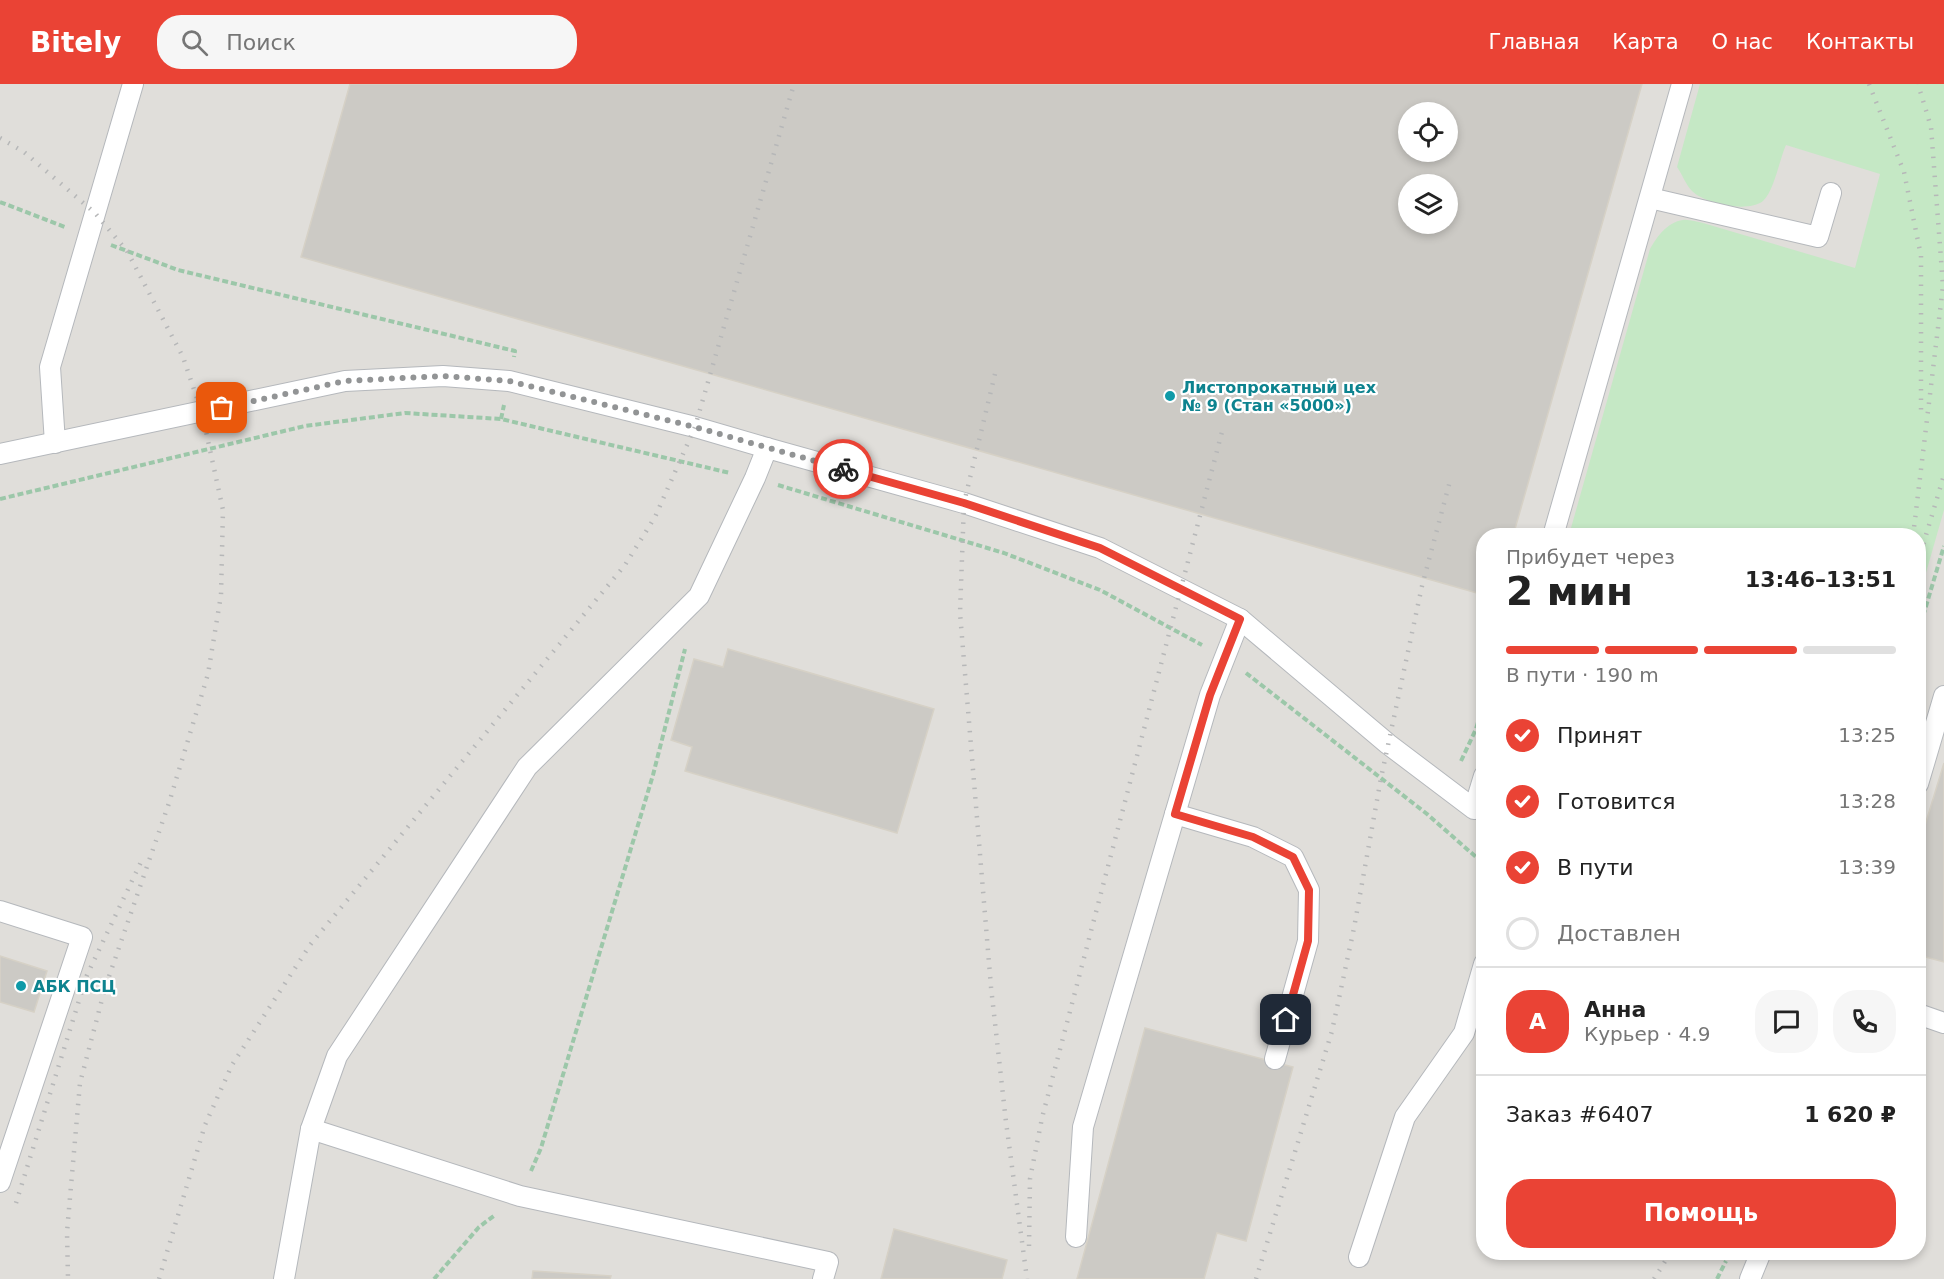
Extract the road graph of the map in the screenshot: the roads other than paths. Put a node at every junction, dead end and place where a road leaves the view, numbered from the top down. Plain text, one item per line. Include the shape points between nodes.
1 (134, 84) edge
2 (1682, 84) edge
3 (1831, 193) dead end
4 (1650, 198) junction
5 (55, 443) junction
6 (767, 448) junction
7 (0, 454) edge
8 (1555, 528) edge
9 (1240, 619) junction
10 (1944, 696) edge
11 (1926, 757) edge
12 (1476, 811) edge
13 (1175, 814) junction
14 (0, 911) edge
15 (1476, 992) edge
16 (1926, 1017) edge
17 (1944, 1023) edge
18 (1275, 1059) dead end
19 (311, 1129) junction
20 (0, 1182) edge
21 (1076, 1237) dead end
22 (1359, 1257) dead end
23 (1758, 1260) edge
24 (284, 1279) edge
25 (823, 1279) edge
26 (1750, 1279) edge

1 - 5 lane via 50,367
2 - 4 lane
3 - 4 lane via 1818,237
4 - 8 lane
5 - 6 lane via 345,381 443,376 509,381
5 - 7 lane
6 - 9 lane via 964,503 1100,548
6 - 19 lane via 699,596 527,767 336,1056
9 - 12 lane via 1388,744
9 - 13 lane via 1210,695
10 - 11 lane
13 - 18 lane via 1253,837 1293,857 1309,890 1308,941
13 - 21 lane via 1083,1127
14 - 20 lane via 82,937
15 - 22 lane via 1464,1033 1405,1117
16 - 17 lane
19 - 24 lane
19 - 25 lane via 520,1196 828,1262
23 - 26 lane

